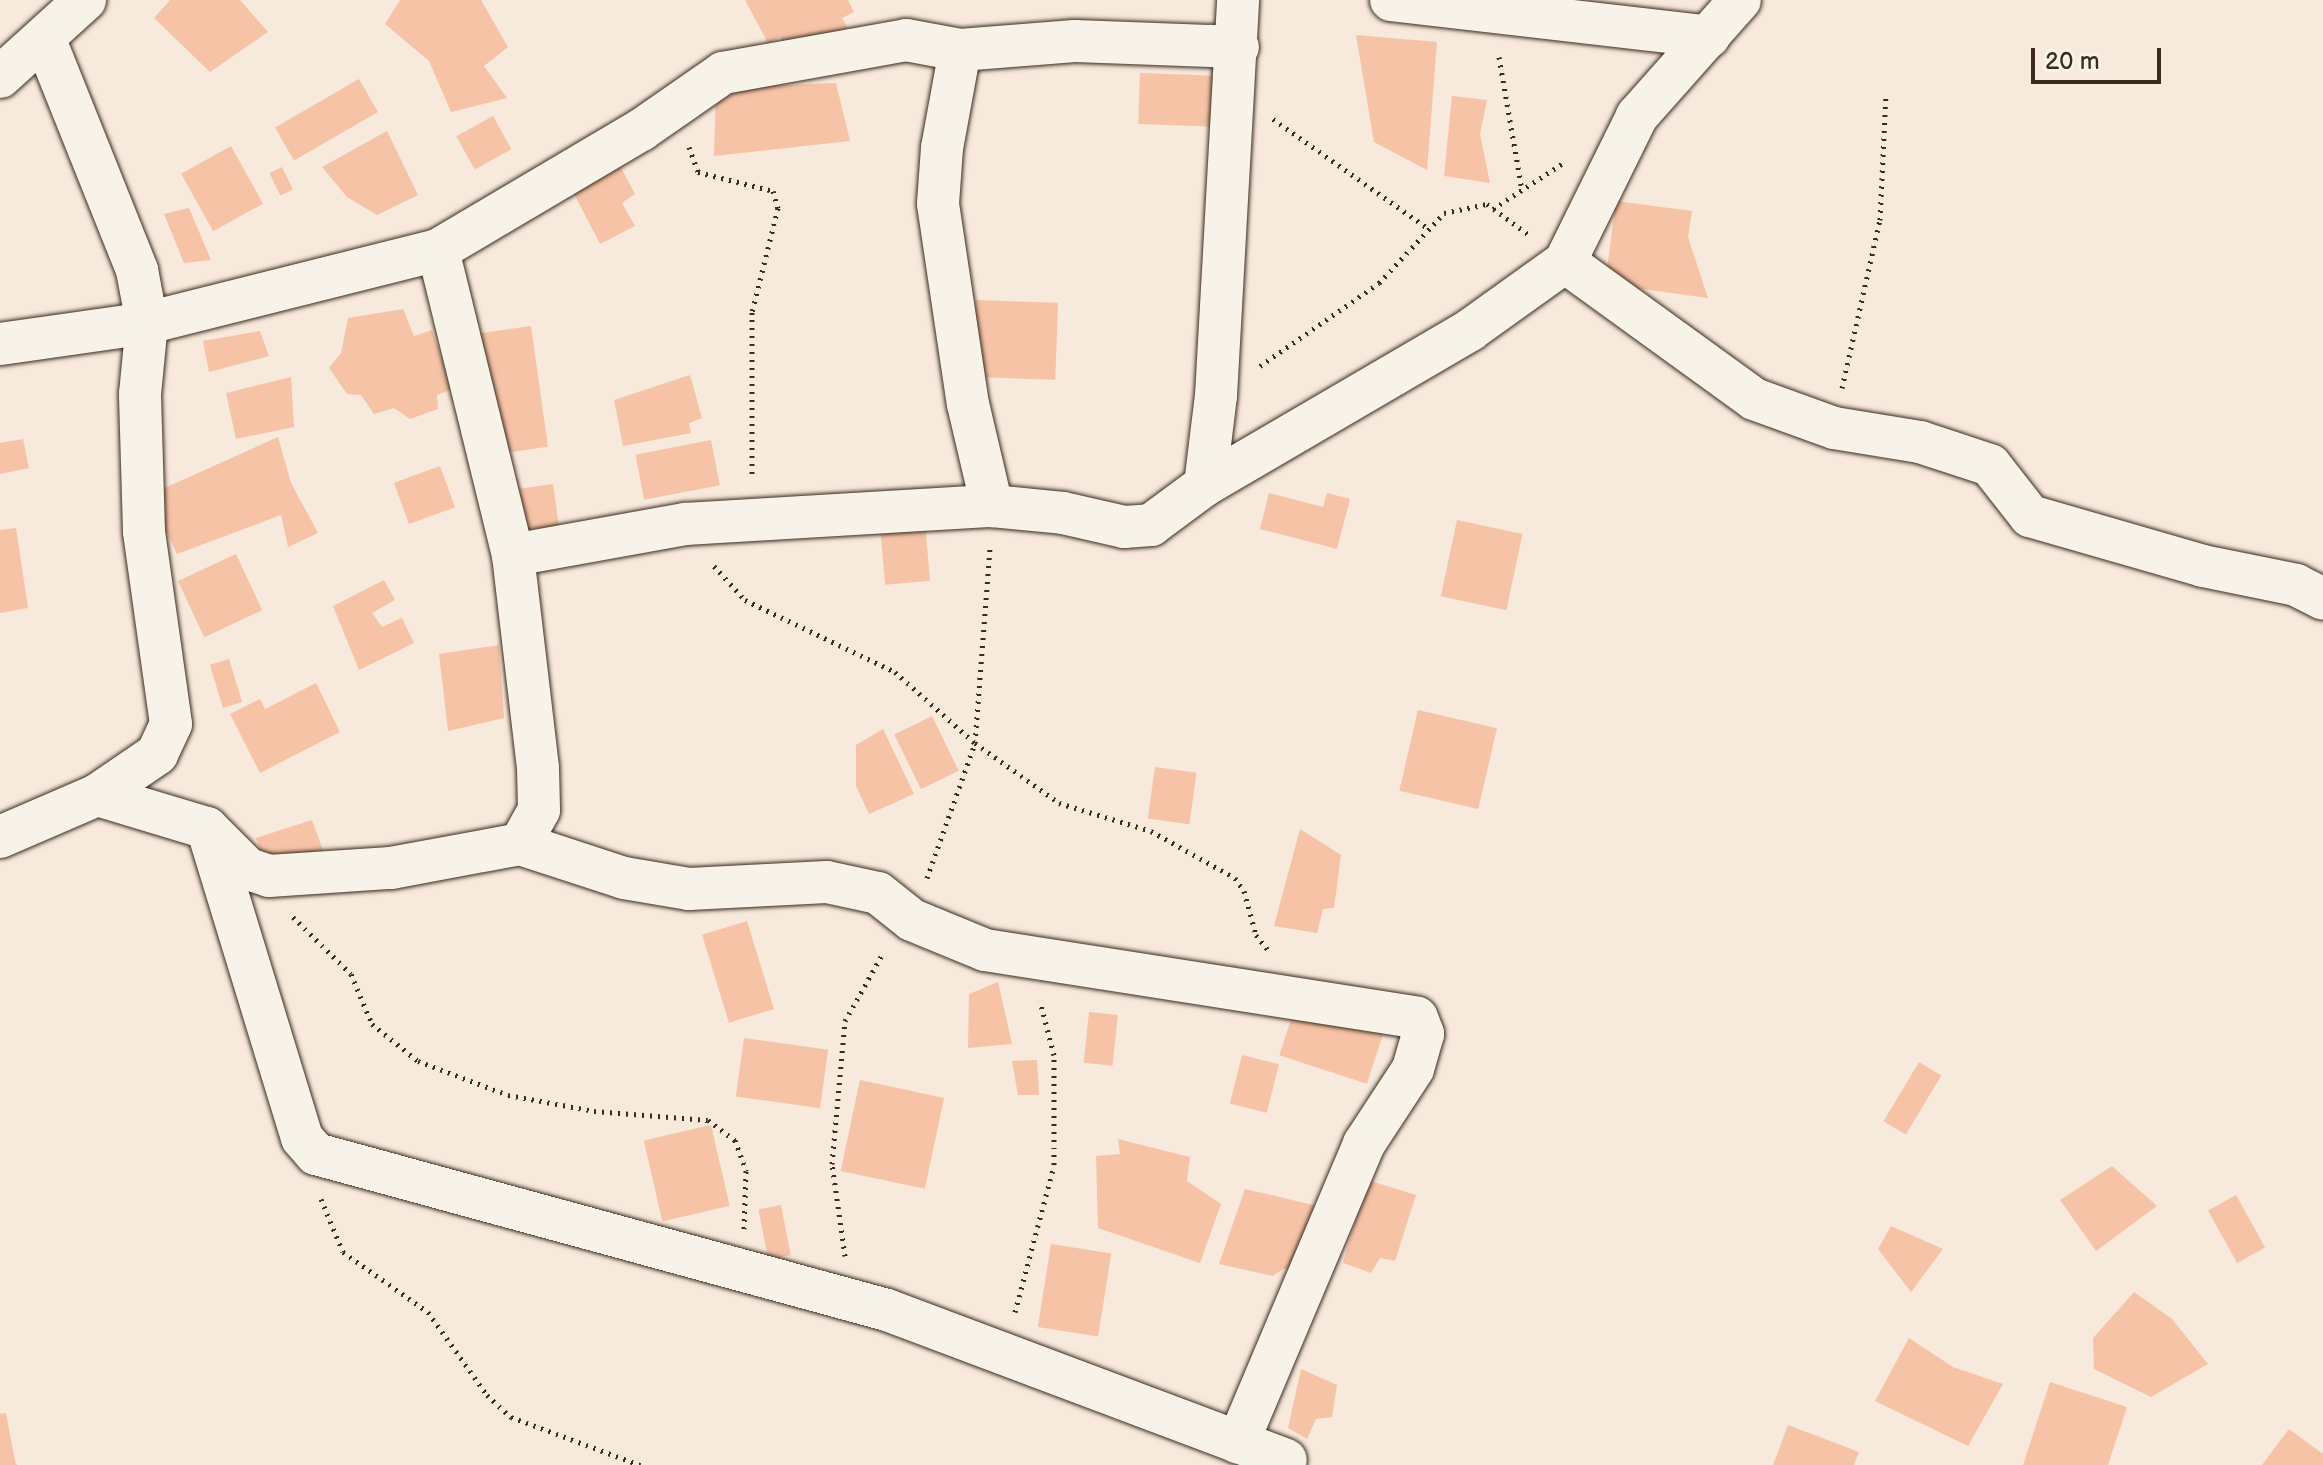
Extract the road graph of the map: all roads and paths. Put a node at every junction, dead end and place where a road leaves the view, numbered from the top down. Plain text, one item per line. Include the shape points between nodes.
1 (85, 0) edge
2 (1238, 0) edge
3 (1391, 0) edge
4 (1740, 0) edge
5 (1481, 11) junction
6 (1709, 37) junction
7 (44, 38) junction
8 (960, 50) junction
9 (1237, 68) junction
10 (0, 77) edge
11 (1886, 93) dead end
12 (675, 108) junction
13 (1522, 190) dead end
14 (1429, 229) junction
15 (438, 250) junction
16 (1565, 262) junction
17 (147, 323) junction
18 (0, 344) edge
19 (1216, 396) junction
20 (1834, 428) junction
21 (1205, 485) junction
22 (992, 506) junction
23 (752, 518) junction
24 (685, 524) junction
25 (513, 555) junction
26 (2323, 599) edge
27 (975, 743) junction
28 (97, 795) junction
29 (207, 828) junction
30 (0, 837) edge
31 (520, 844) junction
32 (248, 869) junction
33 (908, 917) junction
34 (1029, 957) junction
35 (1277, 960) dead end
36 (306, 1148) junction
37 (742, 1270) junction
38 (851, 1300) junction
39 (1004, 1353) junction
40 (1238, 1442) junction
41 (1286, 1460) dead end
42 (640, 1465) edge

1 - 7 street
2 - 9 street
3 - 5 street
4 - 6 street
5 - 6 street
5 - 13 path via 1496,42
6 - 16 street via 1637,116
7 - 10 street
7 - 17 street via 137,270
8 - 9 street via 1075,41
8 - 12 street via 906,40 816,54 723,73
8 - 22 street via 938,204 968,404
9 - 14 path via 1313,151
9 - 19 street
11 - 20 path via 1880,220
12 - 15 street
12 - 23 path via 698,172 773,191 778,208 752,312
14 - 16 path via 1444,213 1487,204
14 - 19 path via 1379,283
15 - 17 street
15 - 25 street
16 - 20 street via 1754,399
16 - 21 street via 1470,330
17 - 18 street
17 - 28 street via 140,394 144,531 171,724 157,754
19 - 21 street
20 - 26 street via 1920,442 1990,465 2030,516 2052,524 2296,585
21 - 22 street via 1151,525 1124,527 1063,513
22 - 23 street
22 - 27 path
23 - 24 street
24 - 25 street
24 - 27 path via 723,579 745,600 895,672
25 - 31 street via 539,810
27 - 33 path
27 - 35 path via 1059,803 1151,831 1235,878 1256,935
28 - 29 street
28 - 30 street
29 - 32 street
29 - 36 street
31 - 32 street via 391,868 269,876
31 - 33 street via 624,878 689,889 827,882 878,893
32 - 37 path via 346,968 372,1024 418,1061 508,1095 594,1111 708,1120 735,1140 746,1171
33 - 34 street via 985,950
33 - 38 path via 845,1021 832,1164
34 - 39 path via 1054,1055 1054,1165
34 - 40 street via 1335,1004 1417,1018 1422,1024 1413,1069 1364,1144
36 - 37 street
36 - 42 path via 343,1252 428,1312 487,1395 511,1417
37 - 38 street
38 - 39 street
39 - 40 street
40 - 41 street

